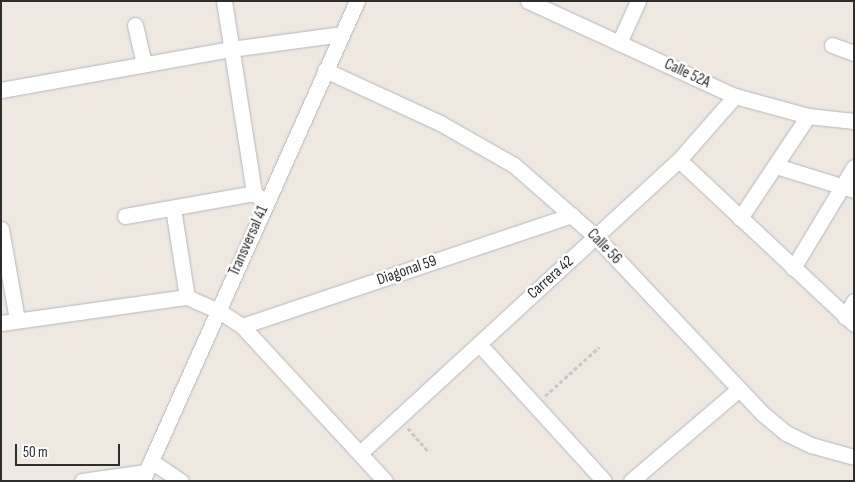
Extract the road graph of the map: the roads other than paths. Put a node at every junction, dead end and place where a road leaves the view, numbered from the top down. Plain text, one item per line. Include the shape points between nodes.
1 (224, 1) edge
2 (357, 1) edge
3 (638, 1) edge
4 (539, 3) edge
5 (135, 25) dead end
6 (342, 34) junction
7 (619, 43) junction
8 (832, 45) dead end
9 (231, 48) junction
10 (854, 53) edge
11 (144, 64) junction
12 (326, 70) junction
13 (1, 90) edge
14 (736, 96) junction
15 (808, 116) junction
16 (854, 121) edge
17 (679, 160) junction
18 (776, 166) junction
19 (854, 167) edge
20 (848, 189) edge
21 (260, 198) junction
22 (173, 208) junction
23 (572, 215) junction
24 (125, 216) dead end
25 (740, 218) junction
26 (1, 229) edge
27 (597, 238) junction
28 (793, 268) junction
29 (187, 297) junction
30 (854, 302) edge
31 (219, 310) junction
32 (17, 320) junction
33 (849, 321) edge
34 (1, 323) edge
35 (242, 326) junction
36 (479, 344) junction
37 (738, 390) junction
38 (360, 453) junction
39 (854, 457) edge
40 (146, 471) edge
41 (82, 481) edge
42 (181, 481) edge
43 (385, 481) edge
44 (604, 481) edge
45 (631, 481) edge

1 - 9 street
2 - 6 street, Transversal 41
3 - 7 street
4 - 7 street, Calle 52A
5 - 11 street
6 - 9 street
6 - 12 street, Transversal 41
7 - 14 street, Calle 52A
8 - 10 street
9 - 11 street
9 - 21 street
11 - 13 street
12 - 21 street, Transversal 41
12 - 23 street, Calle 56 via 440,123 514,166
14 - 15 street, Calle 52A
14 - 17 street, Carrera 42
15 - 16 street, Calle 52A
15 - 18 street
17 - 25 street
17 - 27 street, Carrera 42
18 - 20 street
18 - 25 street
19 - 20 street
20 - 28 street
21 - 22 street
21 - 31 street, Transversal 41
22 - 24 street
22 - 29 street
23 - 27 street, Calle 56
23 - 35 street, Diagonal 59
25 - 28 street
26 - 32 street
27 - 36 street, Carrera 42
27 - 37 street, Calle 56
28 - 33 street
29 - 31 street
29 - 32 street
30 - 33 street
31 - 35 street
31 - 40 street, Transversal 41
32 - 34 street
35 - 38 street
36 - 38 street, Carrera 42
36 - 44 street
37 - 39 street, Calle 56 via 786,433 811,445
37 - 45 street
38 - 43 street
40 - 41 street
40 - 42 street

